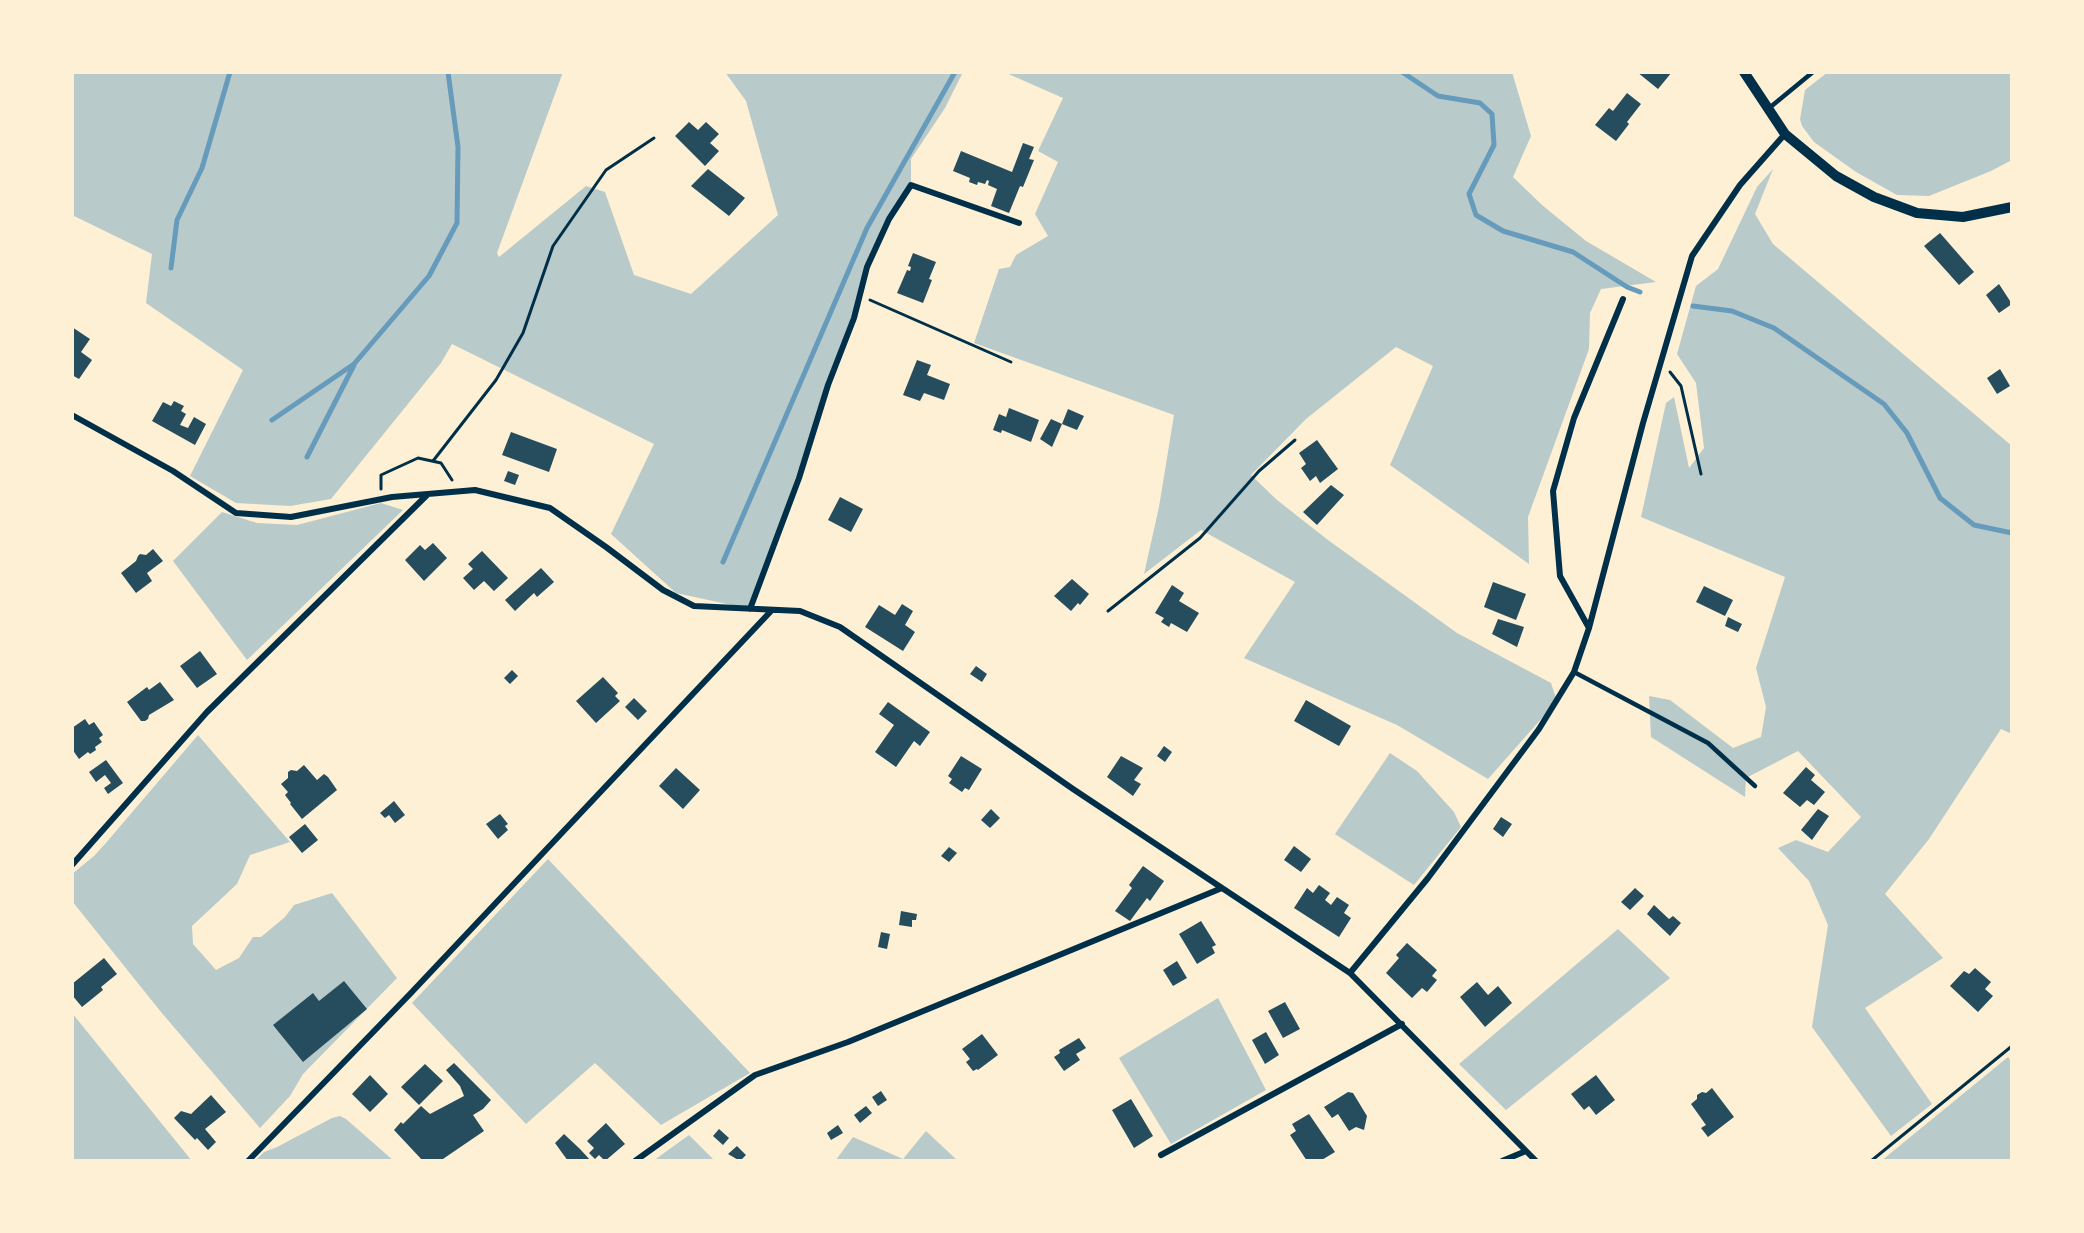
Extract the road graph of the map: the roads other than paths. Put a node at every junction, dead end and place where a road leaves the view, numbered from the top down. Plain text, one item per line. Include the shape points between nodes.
1 (1744, 72) edge
2 (1813, 72) edge
3 (1768, 109) junction
4 (1785, 134) junction
5 (2012, 207) edge
6 (1019, 224) dead end
7 (1623, 299) dead end
8 (72, 415) edge
9 (427, 494) junction
10 (750, 609) junction
11 (772, 610) junction
12 (1589, 628) junction
13 (1574, 672) junction
14 (1755, 786) dead end
15 (72, 865) edge
16 (1222, 888) junction
17 (1350, 973) junction
18 (1402, 1024) junction
19 (1526, 1151) junction
20 (1161, 1155) dead end
21 (248, 1161) edge
22 (635, 1161) edge
23 (1502, 1161) edge
24 (1536, 1161) edge

1 - 3 street
2 - 3 lane
3 - 4 street
4 - 5 street via 1836,176 1874,197 1917,213 1963,217
4 - 12 street via 1740,184 1692,256
6 - 10 street via 911,186 888,219 867,267 799,478
7 - 12 street via 1574,418 1552,491 1560,576
8 - 9 street via 173,471 236,513 291,517
9 - 10 street via 475,490 550,508 663,590 694,606
9 - 15 street via 207,712
10 - 11 street
11 - 16 street via 800,611 840,627
11 - 21 street
12 - 13 street
13 - 14 lane via 1708,743
13 - 17 street via 1539,729 1428,878
16 - 17 street
16 - 22 street via 848,1042 755,1075
17 - 18 street
18 - 19 street
18 - 20 street
19 - 23 street
19 - 24 street

